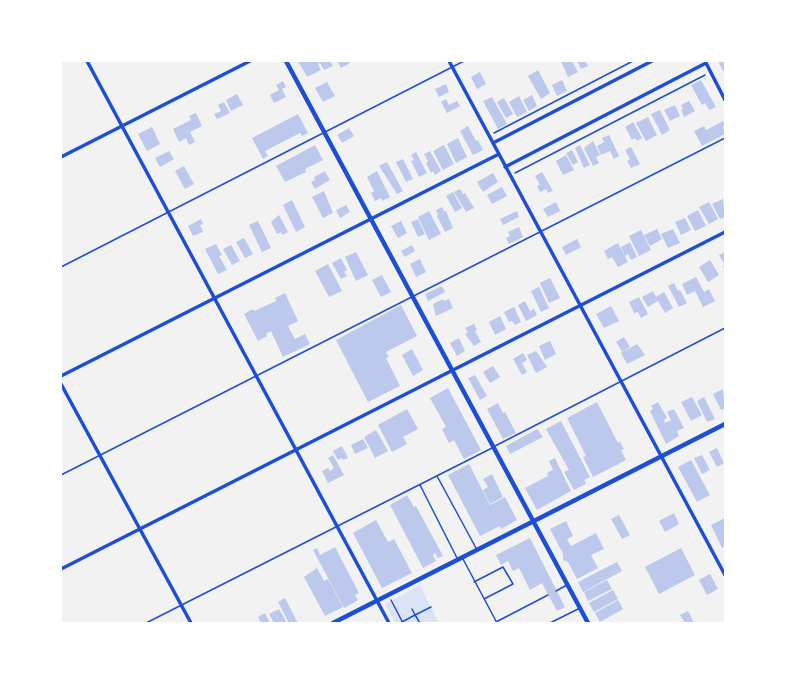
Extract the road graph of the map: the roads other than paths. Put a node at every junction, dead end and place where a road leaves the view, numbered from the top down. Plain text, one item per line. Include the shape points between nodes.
1 (87, 61) edge
2 (250, 61) edge
3 (286, 61) edge
4 (449, 61) edge
5 (464, 61) edge
6 (652, 61) edge
7 (705, 62) edge
8 (452, 67) junction
9 (725, 100) edge
10 (122, 126) junction
11 (324, 134) junction
12 (725, 138) edge
13 (493, 143) junction
14 (499, 154) junction
15 (61, 157) edge
16 (506, 167) junction
17 (168, 212) junction
18 (370, 219) junction
19 (541, 232) junction
20 (725, 232) edge
21 (61, 267) edge
22 (413, 298) junction
23 (214, 299) junction
24 (580, 306) junction
25 (725, 328) edge
26 (452, 370) junction
27 (61, 376) edge
28 (256, 376) junction
29 (621, 382) junction
30 (61, 384) edge
31 (725, 424) edge
32 (494, 447) junction
33 (296, 450) junction
34 (100, 455) junction
35 (661, 456) junction
36 (61, 475) edge
37 (437, 475) junction
38 (420, 484) junction
39 (533, 521) junction
40 (336, 525) junction
41 (140, 529) junction
42 (477, 550) junction
43 (460, 559) junction
44 (61, 569) edge
45 (725, 575) edge
46 (474, 582) junction
47 (567, 585) junction
48 (556, 591) dead end
49 (548, 595) dead end
50 (484, 599) junction
51 (377, 601) junction
52 (181, 605) junction
53 (580, 608) junction
54 (146, 623) edge
55 (190, 623) edge
56 (333, 623) edge
57 (389, 623) edge
58 (496, 623) edge
59 (550, 623) edge
60 (588, 623) edge

1 - 10 street
2 - 10 street
3 - 11 street
4 - 8 street
5 - 8 lane
6 - 13 street
7 - 9 street
7 - 16 street
8 - 11 lane
8 - 13 street
10 - 15 street
10 - 17 street
11 - 17 lane
11 - 18 street
12 - 19 lane
13 - 14 street
14 - 16 street
14 - 18 street
16 - 19 street
17 - 21 lane
17 - 23 street
18 - 22 street
18 - 23 street
19 - 22 lane
19 - 24 street
20 - 24 street
22 - 26 street
22 - 28 lane
23 - 27 street
23 - 28 street
24 - 26 street
24 - 29 street
25 - 29 lane
26 - 32 street
26 - 33 street
28 - 33 street
28 - 34 lane
29 - 32 lane
29 - 35 street
30 - 34 street
31 - 35 street
32 - 37 lane
32 - 39 street
33 - 40 street
33 - 41 street
34 - 36 lane
34 - 41 street
35 - 39 street
35 - 45 street
37 - 38 lane
37 - 42 lane
38 - 40 lane
38 - 43 lane
39 - 42 street
39 - 47 street
40 - 51 street
40 - 52 lane
41 - 44 street
41 - 52 street
42 - 43 street
43 - 46 lane
43 - 51 street
46 - 50 lane
46 - 50 lane via 503,567 506,572 513,584
47 - 48 lane
47 - 53 street
49 - 58 lane
50 - 58 lane
51 - 56 street
51 - 57 street
52 - 54 lane
52 - 55 street
53 - 59 lane
53 - 60 street

